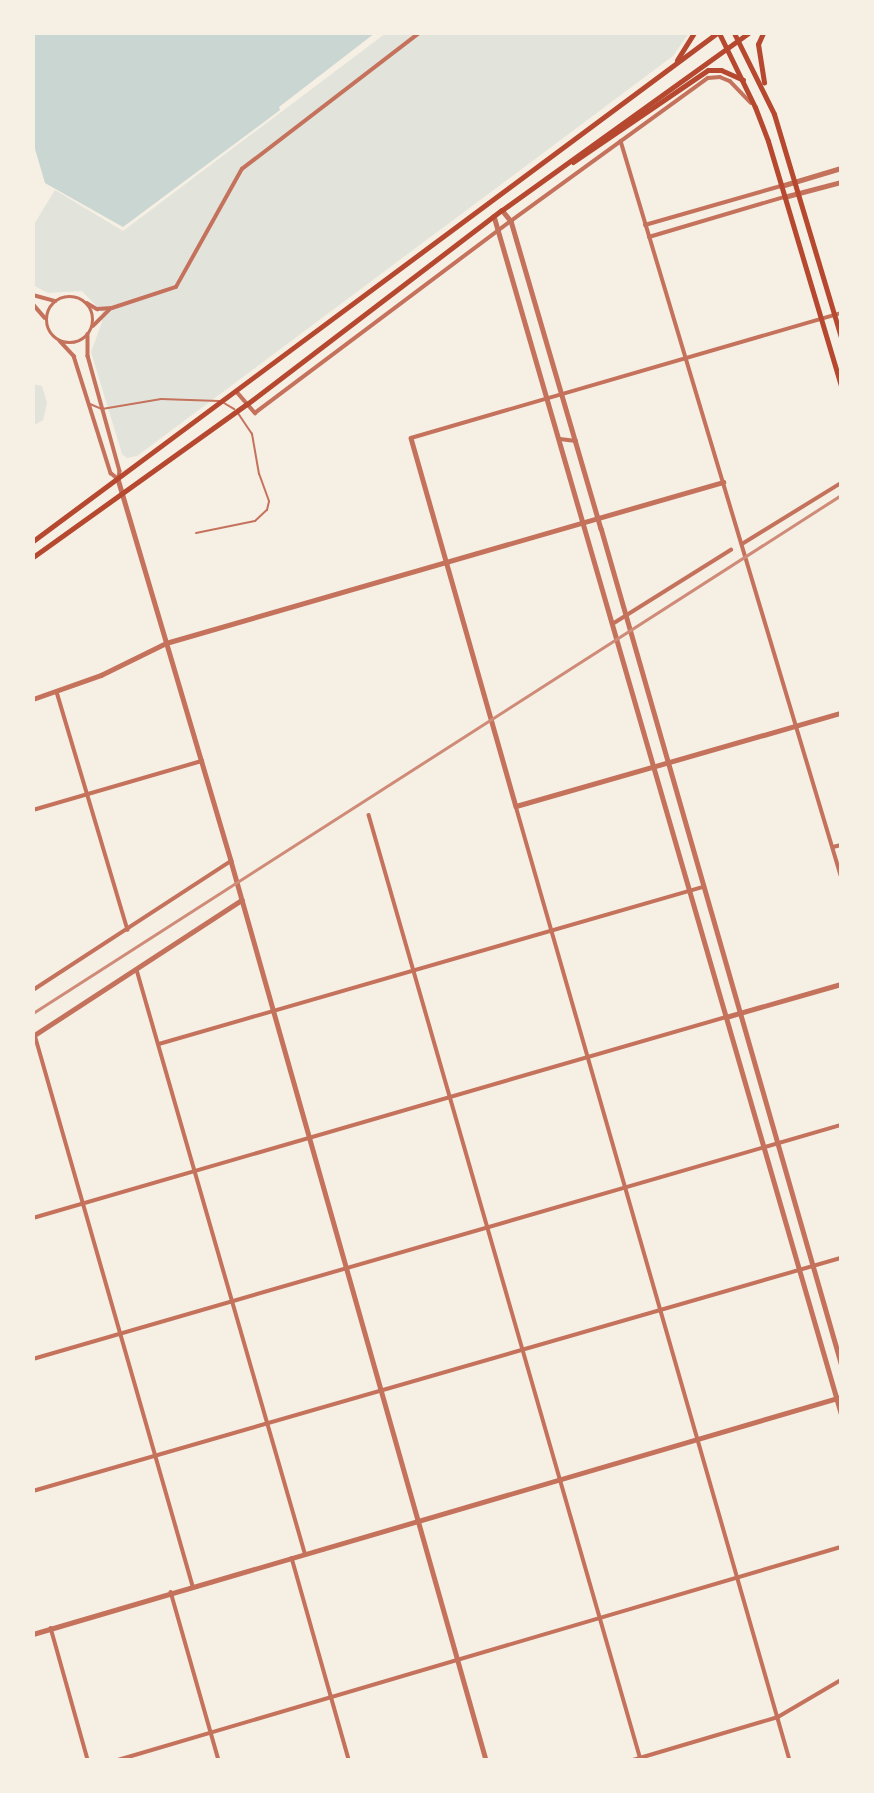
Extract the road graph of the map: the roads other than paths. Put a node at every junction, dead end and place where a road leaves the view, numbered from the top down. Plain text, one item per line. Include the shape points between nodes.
1 (419, 33) edge
2 (694, 33) edge
3 (718, 33) edge
4 (734, 33) edge
5 (748, 33) edge
6 (762, 33) edge
7 (738, 41) junction
8 (727, 49) junction
9 (674, 65) junction
10 (743, 80) junction
11 (766, 93) junction
12 (755, 107) junction
13 (621, 141) junction
14 (564, 166) junction
15 (841, 168) edge
16 (795, 182) junction
17 (841, 182) edge
18 (781, 186) junction
19 (798, 193) junction
20 (784, 197) junction
21 (502, 210) junction
22 (494, 216) junction
23 (511, 220) junction
24 (645, 225) junction
25 (498, 230) junction
26 (649, 237) junction
27 (33, 295) edge
28 (57, 300) junction
29 (87, 303) junction
30 (33, 304) edge
31 (112, 308) junction
32 (837, 314) edge
33 (820, 320) junction
34 (47, 321) junction
35 (93, 326) junction
36 (88, 334) junction
37 (841, 338) edge
38 (60, 341) junction
39 (685, 359) junction
40 (841, 386) edge
41 (237, 392) junction
42 (562, 395) junction
43 (548, 399) junction
44 (88, 403) junction
45 (247, 404) junction
46 (103, 409) junction
47 (411, 438) joint
48 (559, 439) junction
49 (576, 441) junction
50 (118, 480) junction
51 (723, 482) junction
52 (841, 483) edge
53 (122, 495) junction
54 (598, 518) junction
55 (584, 522) junction
56 (196, 533) dead end
57 (33, 541) edge
58 (742, 544) junction
59 (731, 550) dead end
60 (33, 557) edge
61 (446, 561) junction
62 (626, 616) junction
63 (614, 623) junction
64 (166, 643) junction
65 (57, 692) junction
66 (33, 699) edge
67 (841, 713) edge
68 (796, 726) junction
69 (202, 761) junction
70 (668, 763) junction
71 (655, 766) junction
72 (88, 793) junction
73 (516, 806) junction
74 (33, 810) edge
75 (369, 815) dead end
76 (841, 845) edge
77 (833, 847) junction
78 (231, 861) junction
79 (841, 875) edge
80 (703, 887) junction
81 (690, 890) junction
82 (242, 901) junction
83 (552, 929) junction
84 (128, 930) junction
85 (412, 969) junction
86 (137, 970) junction
87 (841, 984) edge
88 (33, 990) edge
89 (273, 1010) junction
90 (741, 1013) junction
91 (726, 1017) junction
92 (34, 1035) edge
93 (159, 1044) junction
94 (588, 1057) junction
95 (449, 1097) junction
96 (841, 1125) edge
97 (310, 1138) junction
98 (778, 1144) junction
99 (765, 1148) junction
100 (195, 1171) junction
101 (626, 1188) junction
102 (85, 1203) junction
103 (33, 1218) edge
104 (487, 1228) junction
105 (841, 1258) edge
106 (813, 1266) junction
107 (348, 1268) junction
108 (800, 1270) junction
109 (233, 1301) junction
110 (661, 1310) junction
111 (119, 1335) junction
112 (522, 1350) junction
113 (33, 1359) edge
114 (841, 1363) edge
115 (383, 1390) junction
116 (839, 1397) edge
117 (841, 1413) edge
118 (268, 1423) junction
119 (698, 1439) junction
120 (155, 1456) junction
121 (559, 1479) junction
122 (33, 1491) edge
123 (419, 1520) junction
124 (841, 1548) edge
125 (305, 1553) junction
126 (292, 1556) junction
127 (738, 1578) junction
128 (193, 1586) junction
129 (171, 1592) junction
130 (600, 1618) junction
131 (51, 1628) junction
132 (33, 1634) edge
133 (457, 1660) junction
134 (841, 1680) edge
135 (331, 1697) junction
136 (778, 1717) junction
137 (211, 1731) junction
138 (640, 1759) edge
139 (88, 1760) edge
140 (118, 1760) edge
141 (219, 1760) edge
142 (349, 1760) edge
143 (486, 1760) edge
144 (633, 1760) edge
145 (790, 1760) edge

1 - 31 street via 242,169 176,287
2 - 9 main road
3 - 8 main road
3 - 9 main road
4 - 7 main road
5 - 7 main road
6 - 11 main road via 758,44
7 - 8 main road
7 - 11 main road
8 - 10 main road
8 - 14 main road
9 - 41 main road
10 - 12 main road
10 - 14 main road via 708,70 581,159
11 - 16 main road
12 - 13 street via 730,81 708,78
12 - 18 main road
13 - 23 street
13 - 24 street
14 - 21 main road
15 - 16 street
16 - 18 street
16 - 19 main road
17 - 19 street
18 - 20 main road
18 - 24 street
19 - 20 street
19 - 32 main road
20 - 26 street
20 - 33 main road
21 - 22 main road
21 - 23 street
22 - 25 street
22 - 45 main road
23 - 25 street
23 - 42 street
24 - 26 street
25 - 43 street
25 - 45 street via 255,414
26 - 39 street
27 - 28 street
28 - 29 street via 73,297
28 - 34 street
29 - 31 street via 97,309
29 - 35 street
30 - 34 street
31 - 35 street
32 - 33 street
32 - 37 main road
33 - 39 street
33 - 40 main road
34 - 38 street
35 - 36 street
36 - 38 street via 76,342
36 - 46 street via 88,356
38 - 44 street via 74,356
39 - 42 street
39 - 51 street
41 - 45 street
41 - 50 main road
42 - 43 street
42 - 49 street
43 - 47 street
43 - 48 street
44 - 46 lane
44 - 50 street via 111,473
45 - 53 main road
46 - 50 street via 120,471
46 - 56 lane via 161,399 205,398 220,401 246,422 269,501 262,517
47 - 61 street
48 - 49 street
48 - 55 street
49 - 54 street
50 - 53 street
50 - 57 main road
51 - 54 street
51 - 58 street
52 - 58 street
53 - 60 main road
53 - 64 street
54 - 55 street
54 - 62 street
55 - 61 street
55 - 63 street
58 - 68 street
59 - 62 street
61 - 64 street
61 - 73 street
62 - 63 street
62 - 70 street
63 - 71 street
64 - 65 street
64 - 69 street
65 - 66 street
65 - 72 street
67 - 68 street
68 - 70 street
68 - 77 street
69 - 72 street
69 - 78 street
70 - 71 street
70 - 80 street
71 - 73 street
71 - 81 street
72 - 74 street
72 - 84 street
73 - 83 street
75 - 85 street
76 - 77 street
77 - 79 street
78 - 82 street
78 - 84 street
80 - 81 street
80 - 90 street
81 - 83 street
81 - 91 street
82 - 86 street
82 - 89 street
83 - 85 street
83 - 94 street
84 - 88 street
85 - 89 street
85 - 95 street
86 - 92 street
86 - 93 street
87 - 90 street
89 - 93 street
89 - 97 street
90 - 91 street
90 - 98 street
91 - 94 street
91 - 99 street
92 - 102 street
93 - 100 street
94 - 95 street
94 - 101 street
95 - 97 street
95 - 104 street
96 - 98 street
97 - 100 street
97 - 107 street
98 - 99 street
98 - 106 street
99 - 101 street
99 - 108 street
100 - 102 street
100 - 109 street
101 - 104 street
101 - 110 street
102 - 103 street
102 - 111 street
104 - 107 street
104 - 112 street
105 - 106 street
106 - 108 street
106 - 114 street
107 - 109 street
107 - 115 street
108 - 110 street
108 - 116 street
109 - 111 street
109 - 118 street
110 - 112 street
110 - 119 street
111 - 113 street
111 - 120 street
112 - 115 street
112 - 121 street
115 - 118 street
115 - 123 street
116 - 117 street
116 - 119 street
118 - 120 street
118 - 125 street
119 - 121 street
119 - 127 street
120 - 122 street
120 - 128 street
121 - 123 street
121 - 130 street
123 - 125 street
123 - 133 street
124 - 127 street
125 - 126 street
126 - 128 street
126 - 135 street
127 - 130 street
127 - 136 street
128 - 129 street
129 - 131 street
129 - 137 street
130 - 133 street
130 - 138 street
131 - 132 street
131 - 139 street
133 - 135 street
133 - 143 street
134 - 136 street
135 - 137 street
135 - 142 street
136 - 138 street
136 - 145 street
137 - 140 street
137 - 141 street
138 - 144 street

